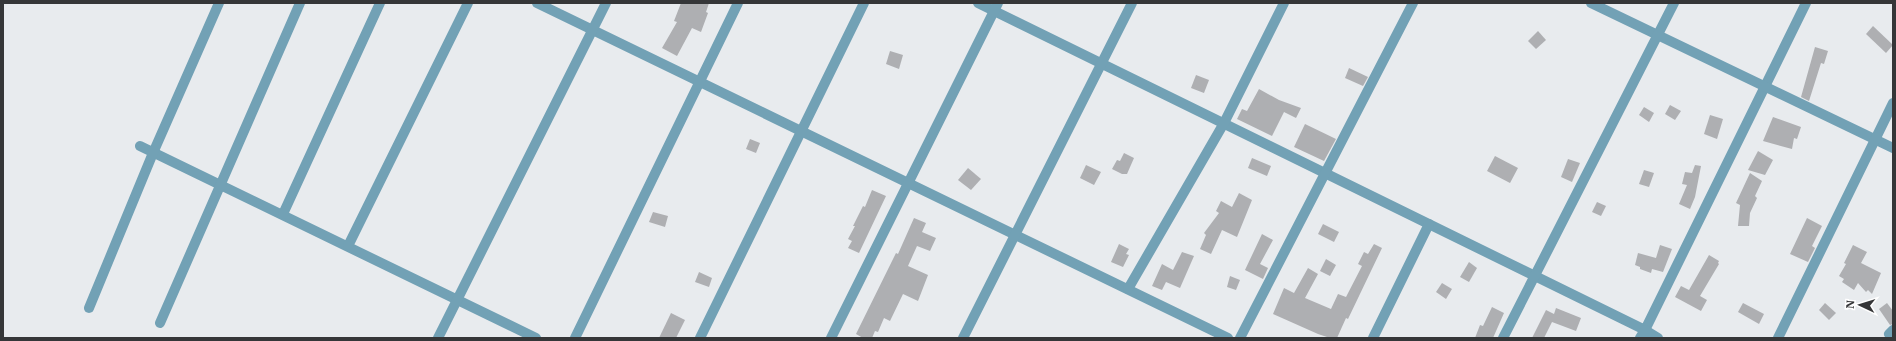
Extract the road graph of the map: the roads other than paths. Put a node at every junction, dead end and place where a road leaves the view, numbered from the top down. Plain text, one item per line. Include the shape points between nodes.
1 (219, 3) edge
2 (300, 3) edge
3 (380, 3) edge
4 (468, 3) edge
5 (537, 3) edge
6 (606, 3) edge
7 (738, 3) edge
8 (864, 3) edge
9 (978, 3) edge
10 (1132, 3) edge
11 (1284, 3) edge
12 (1413, 3) edge
13 (1591, 3) edge
14 (1674, 3) edge
15 (1806, 3) edge
16 (996, 7) edge
17 (593, 30) junction
18 (1658, 35) junction
19 (1102, 64) junction
20 (700, 82) junction
21 (1765, 87) junction
22 (1893, 103) edge
23 (1224, 123) junction
24 (801, 131) junction
25 (1875, 140) junction
26 (140, 146) dead end
27 (1893, 148) edge
28 (154, 153) junction
29 (1325, 173) junction
30 (908, 183) junction
31 (221, 184) junction
32 (284, 214) junction
33 (1429, 224) junction
34 (1015, 235) junction
35 (348, 246) junction
36 (1534, 276) junction
37 (1128, 290) junction
38 (457, 300) junction
39 (89, 308) dead end
40 (160, 323) dead end
41 (1643, 334) edge
42 (438, 338) edge
43 (536, 338) edge
44 (575, 338) edge
45 (700, 338) edge
46 (831, 338) edge
47 (963, 338) edge
48 (1228, 338) edge
49 (1240, 338) edge
50 (1373, 338) edge
51 (1503, 338) edge
52 (1658, 338) edge
53 (1778, 338) edge

1 - 28 street
2 - 31 street
3 - 32 street
4 - 35 street
5 - 17 street
6 - 17 street
7 - 20 street
8 - 24 street
9 - 16 street
10 - 19 street
11 - 23 street
12 - 29 street
13 - 18 street
14 - 18 street
15 - 21 street
16 - 19 street
16 - 30 street
17 - 20 street
17 - 38 street
18 - 21 street
18 - 36 street
19 - 23 street
19 - 34 street
20 - 24 street
20 - 44 street
21 - 25 street
21 - 41 street
22 - 25 street
23 - 29 street
23 - 37 street
24 - 30 street
24 - 45 street
25 - 27 street
25 - 53 street
26 - 28 street
28 - 31 street
28 - 39 street
29 - 33 street
29 - 49 street
30 - 34 street
30 - 46 street
31 - 32 street
31 - 40 street
32 - 35 street
33 - 36 street
33 - 50 street
34 - 37 street
34 - 47 street
35 - 38 street
36 - 41 street
36 - 51 street
37 - 48 street
38 - 42 street
38 - 43 street
41 - 52 street

